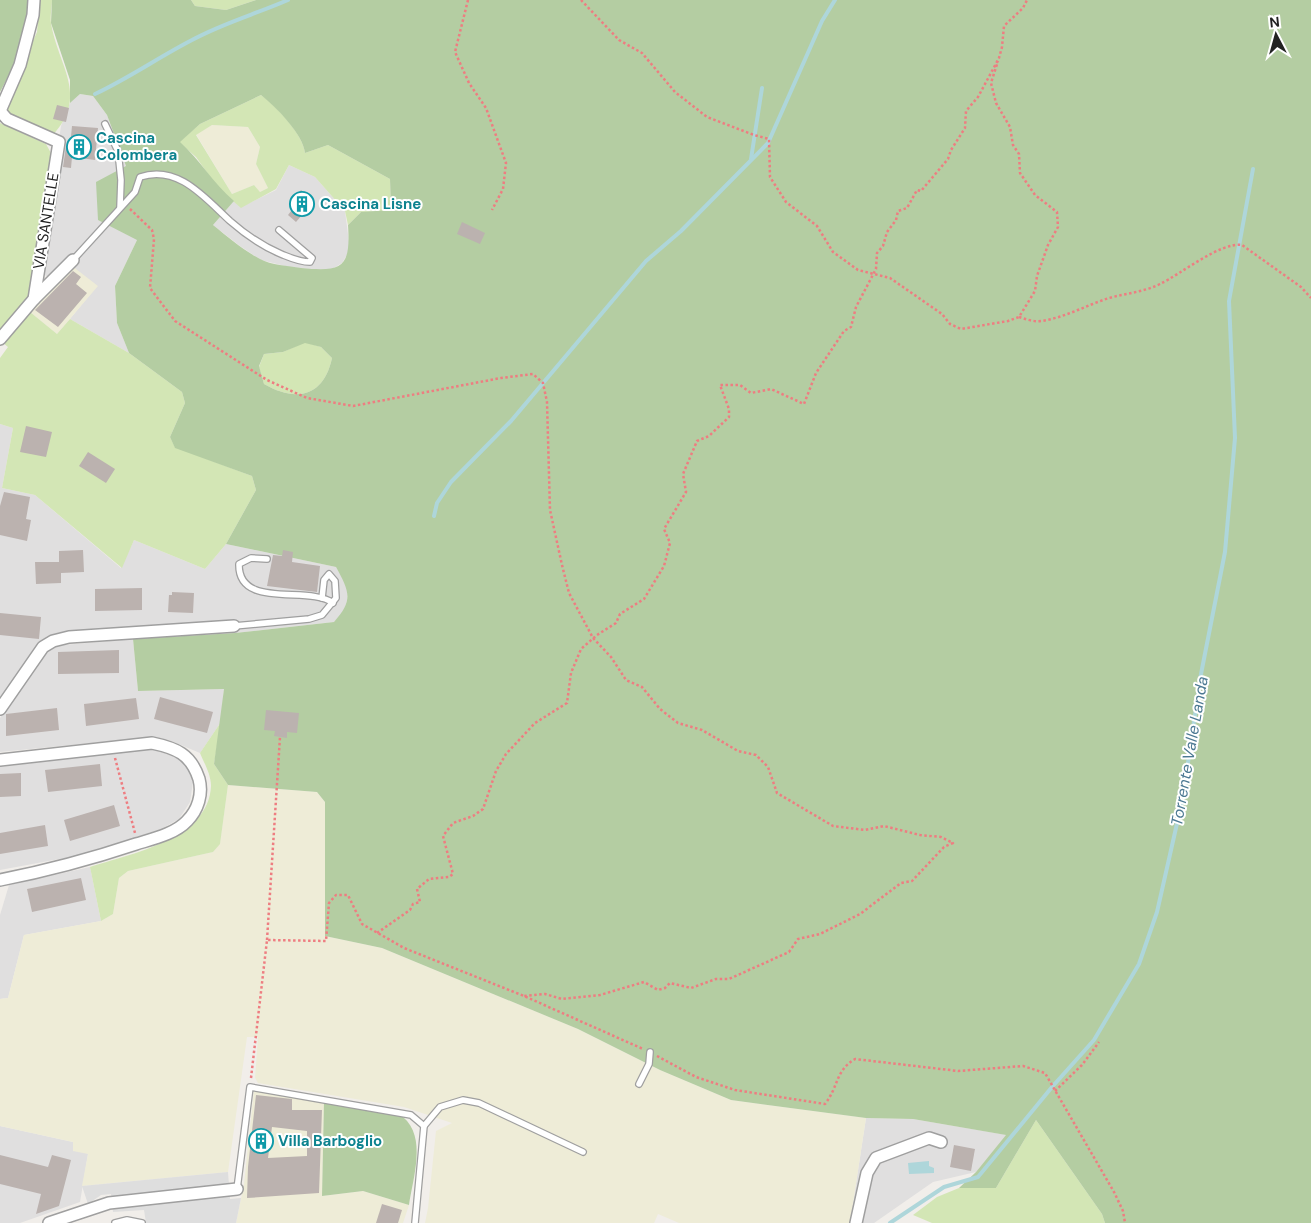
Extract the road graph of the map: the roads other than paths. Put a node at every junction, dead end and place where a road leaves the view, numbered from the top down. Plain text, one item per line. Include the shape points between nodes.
1 (34, 0) edge
2 (0, 111) edge
3 (106, 124) dead end
4 (122, 205) junction
5 (279, 230) dead end
6 (73, 260) joint
7 (34, 299) junction
8 (0, 339) edge
9 (268, 559) dead end
10 (322, 598) junction
11 (333, 603) junction
12 (234, 626) joint
13 (0, 709) edge
14 (0, 760) edge
15 (0, 880) edge
16 (650, 1052) road end
17 (638, 1084) dead end
18 (424, 1126) junction
19 (940, 1142) dead end
20 (583, 1152) dead end
21 (237, 1189) joint
22 (48, 1223) edge
23 (115, 1223) edge
24 (142, 1223) edge
25 (415, 1223) edge
26 (856, 1223) edge

1 - 2 street via 20,65
2 - 7 street, VIA SANTELLE via 6,119 59,142
3 - 4 lane via 118,150
4 - 5 lane via 135,192 140,177 165,173 181,179 260,244 300,262 310,262 312,258
4 - 6 lane
6 - 7 street, VIA SANTELLE
7 - 8 street, VIA SANTELLE
9 - 10 lane via 251,558 239,564 245,584 270,593
10 - 11 lane
10 - 11 lane via 328,574 335,581 337,590
11 - 12 lane via 322,615 310,619
12 - 13 street via 69,637 53,641 43,647
14 - 15 street via 152,742 176,748 195,766 201,787 198,807 186,822 167,834 64,867
16 - 17 lane via 649,1064
18 - 20 lane via 440,1108 464,1100 479,1103
18 - 21 lane via 411,1115 250,1087
18 - 25 lane
19 - 26 street via 929,1138 876,1158 867,1173
21 - 22 street via 109,1203
23 - 24 lane via 127,1220

